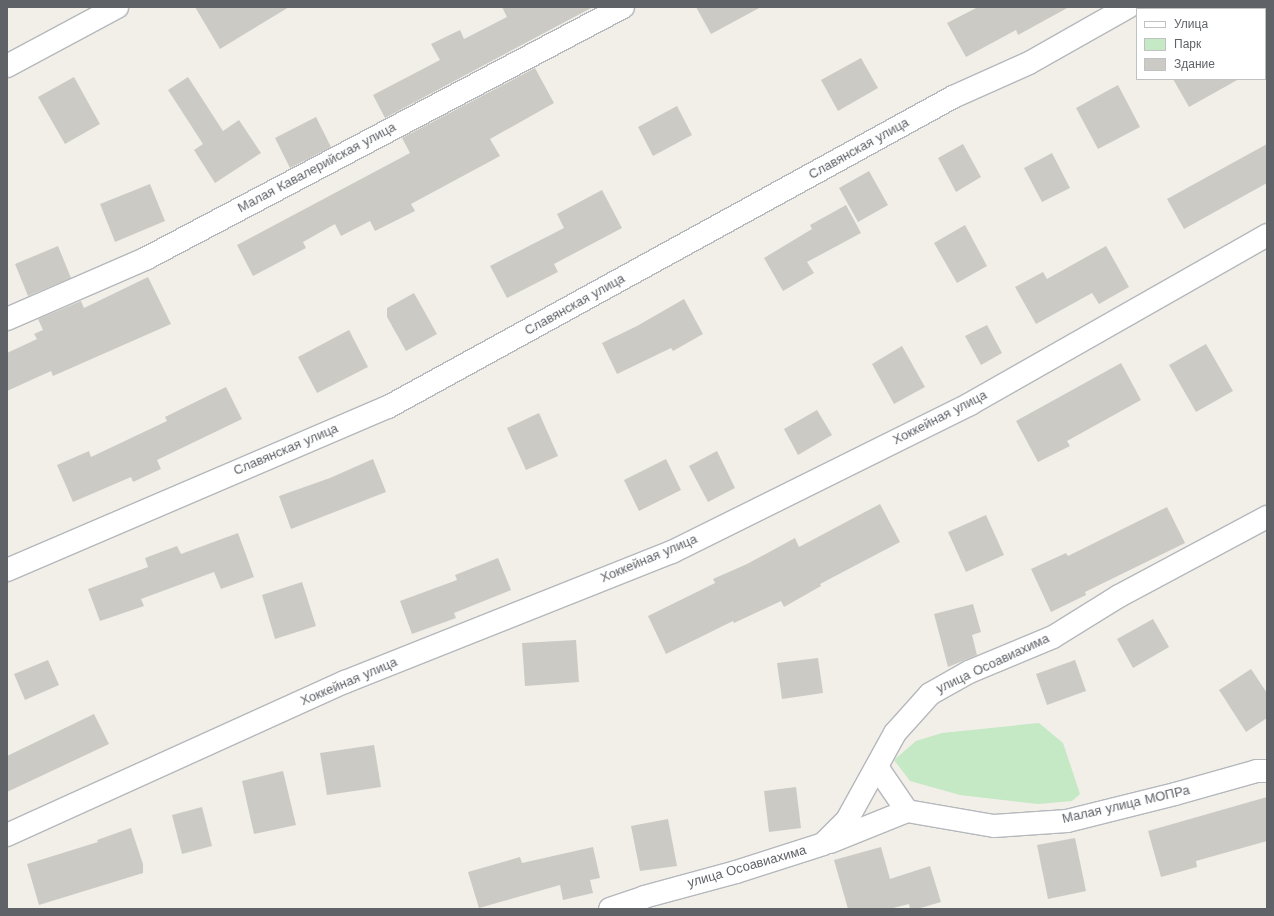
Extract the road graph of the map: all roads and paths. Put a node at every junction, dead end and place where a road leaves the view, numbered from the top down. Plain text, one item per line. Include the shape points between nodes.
1 (117, 7) edge
2 (623, 7) edge
3 (1128, 7) edge
4 (7, 66) edge
5 (1267, 235) edge
6 (7, 320) edge
7 (1267, 517) edge
8 (7, 570) edge
9 (877, 766) junction
10 (1267, 771) edge
11 (907, 811) junction
12 (7, 835) edge
13 (823, 844) junction
14 (610, 909) edge

1 - 4 street
2 - 6 street, Малая Кавалерийская улица via 147,258
3 - 8 street, Славянская улица via 1029,62 953,98 388,407
5 - 12 street, Хоккейная улица via 970,404 672,552 345,682
7 - 9 street, улица Осоавиахима via 1119,596 1053,637 970,672 930,694 895,733
9 - 11 street
9 - 13 street, улица Осоавиахима via 847,820
10 - 11 street, Малая улица МОПРа via 1257,771 1067,821 994,826
11 - 13 street
13 - 14 street, улица Осоавиахима via 736,872 644,896

